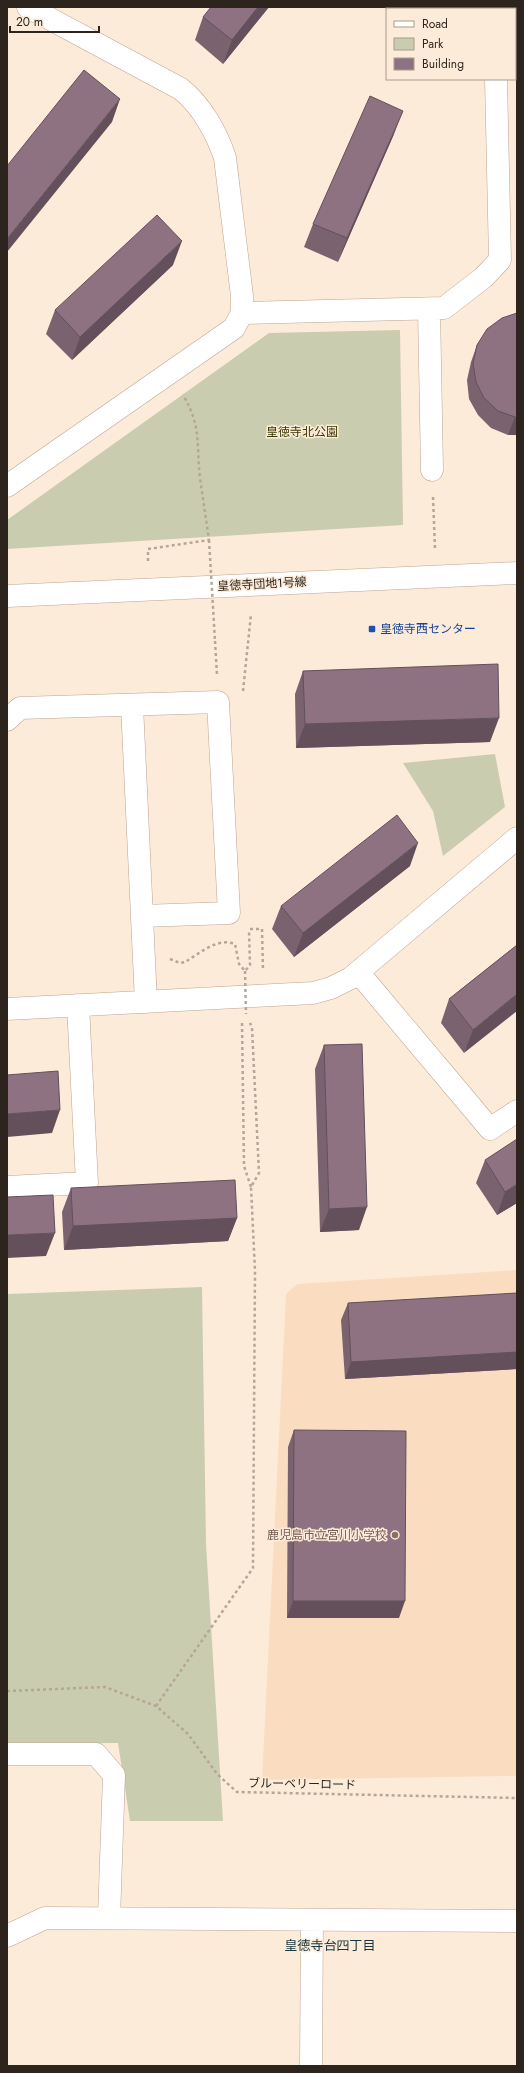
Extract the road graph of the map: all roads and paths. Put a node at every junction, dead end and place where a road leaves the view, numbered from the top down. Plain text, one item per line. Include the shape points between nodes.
1 (28, 7) edge
2 (496, 80) edge
3 (428, 309) junction
4 (242, 313) junction
5 (182, 392) dead end
6 (432, 470) joint
7 (7, 486) edge
8 (209, 540) junction
9 (435, 549) dead end
10 (148, 561) dead end
11 (517, 573) edge
12 (7, 596) edge
13 (251, 614) dead end
14 (243, 692) dead end
15 (218, 702) junction
16 (132, 705) junction
17 (7, 720) edge
18 (517, 838) edge
19 (142, 916) junction
20 (235, 944) dead end
21 (250, 965) dead end
22 (358, 972) junction
23 (263, 974) dead end
24 (146, 1002) junction
25 (78, 1005) junction
26 (7, 1009) edge
27 (246, 1014) dead end
28 (240, 1026) dead end
29 (252, 1028) dead end
30 (517, 1111) edge
31 (7, 1187) edge
32 (251, 1187) junction
33 (7, 1691) edge
34 (156, 1706) junction
35 (7, 1754) edge
36 (517, 1798) edge
37 (109, 1918) junction
38 (312, 1920) junction
39 (517, 1922) edge
40 (7, 1936) edge
41 (312, 2066) edge

1 - 4 street via 181,89 192,99 219,141 225,158
2 - 3 street via 500,260 484,277 444,308
3 - 4 street
3 - 6 street
4 - 7 street via 234,328
5 - 8 path via 193,412 198,437 200,477
6 - 9 path
8 - 10 path via 148,549
8 - 15 path, bridge
11 - 12 street, 皇徳寺団地1号線
13 - 14 path
15 - 16 street
15 - 19 street via 229,913
16 - 17 street via 20,708
16 - 19 street
18 - 22 street
19 - 24 street
20 - 27 path, bridge via 239,964 245,971
21 - 23 path via 249,929 262,929
22 - 24 street via 331,988 313,993
22 - 30 street via 490,1129
24 - 25 street
25 - 26 street
25 - 31 street via 87,1183
28 - 32 path via 244,1166
29 - 32 path via 259,1173
32 - 34 path via 255,1271 253,1568
33 - 34 path, ブルーベリーロード via 105,1687
34 - 36 path, ブルーベリーロード via 188,1734 217,1774 237,1792
35 - 37 street via 96,1754 114,1775
37 - 38 street
37 - 40 street via 45,1918
38 - 39 street
38 - 41 street

